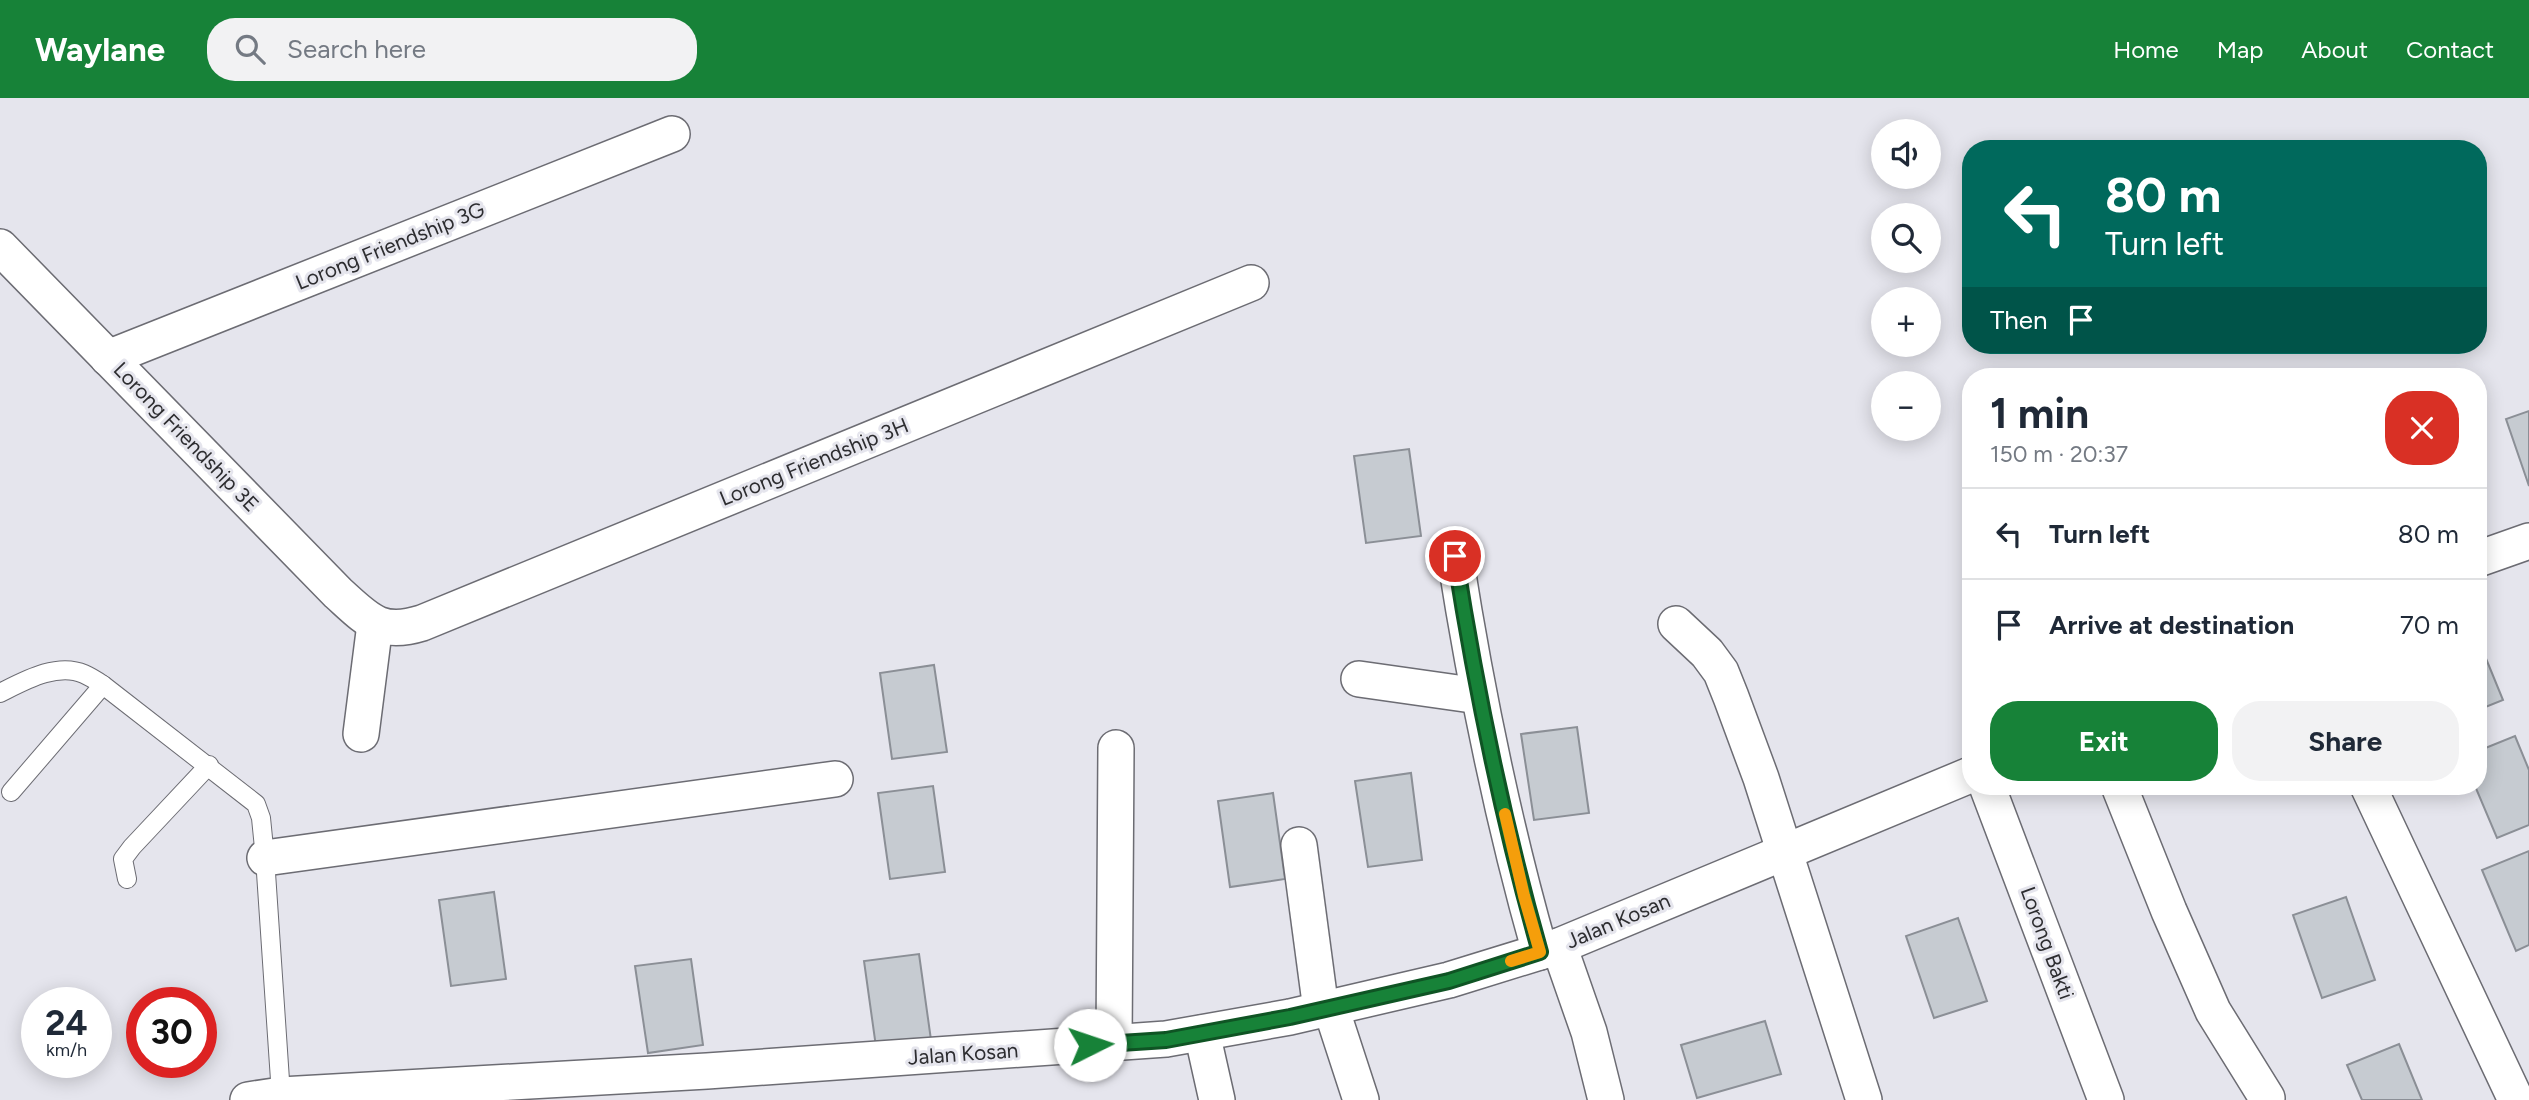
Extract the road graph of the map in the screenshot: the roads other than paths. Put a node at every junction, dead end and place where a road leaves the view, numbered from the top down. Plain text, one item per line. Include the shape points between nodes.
1 (672, 134) dead end
2 (0, 247) edge
3 (1251, 283) dead end
4 (108, 358) junction
5 (2529, 541) edge
6 (1455, 556) dead end
7 (2487, 556) edge
8 (375, 624) junction
9 (1676, 624) dead end
10 (1359, 679) dead end
11 (103, 685) junction
12 (0, 694) edge
13 (1479, 696) junction
14 (361, 734) dead end
15 (1116, 748) dead end
16 (209, 765) junction
17 (1962, 778) edge
18 (835, 779) dead end
19 (11, 792) dead end
20 (1990, 795) edge
21 (2123, 795) edge
22 (2372, 795) edge
23 (1298, 845) dead end
24 (1784, 852) junction
25 (265, 859) junction
26 (127, 879) dead end
27 (1550, 949) junction
28 (1326, 1009) junction
29 (1202, 1033) junction
30 (1114, 1043) junction
31 (264, 1098) edge
32 (2267, 1098) dead end
33 (1217, 1100) edge
34 (1361, 1100) edge
35 (1606, 1100) edge
36 (1864, 1100) edge
37 (2106, 1100) edge
38 (2516, 1100) edge

1 - 4 street, Lorong Friendship 3G
2 - 4 street, Lorong Friendship 3E
3 - 8 street, Lorong Friendship 3H via 422,623 390,629
4 - 8 street, Lorong Friendship 3E via 338,593
5 - 7 street
6 - 13 street
8 - 14 street
9 - 24 street via 1721,672
10 - 13 street
11 - 12 lane via 82,672 59,671 34,676
11 - 16 lane
11 - 19 lane
13 - 27 street via 1524,896
15 - 30 street
16 - 25 lane via 256,804
16 - 26 lane via 132,846 123,859
17 - 24 street, Jalan Kosan
18 - 25 street
20 - 37 street, Lorong Bakti
21 - 32 street via 2213,1011
22 - 38 street
23 - 28 street
24 - 27 street, Jalan Kosan
24 - 36 street
25 - 31 lane
27 - 28 street, Jalan Kosan via 1449,981
27 - 35 street via 1589,1032
28 - 29 street, Jalan Kosan
28 - 34 street
29 - 30 street, Jalan Kosan
29 - 33 street
30 - 31 street, Jalan Kosan

